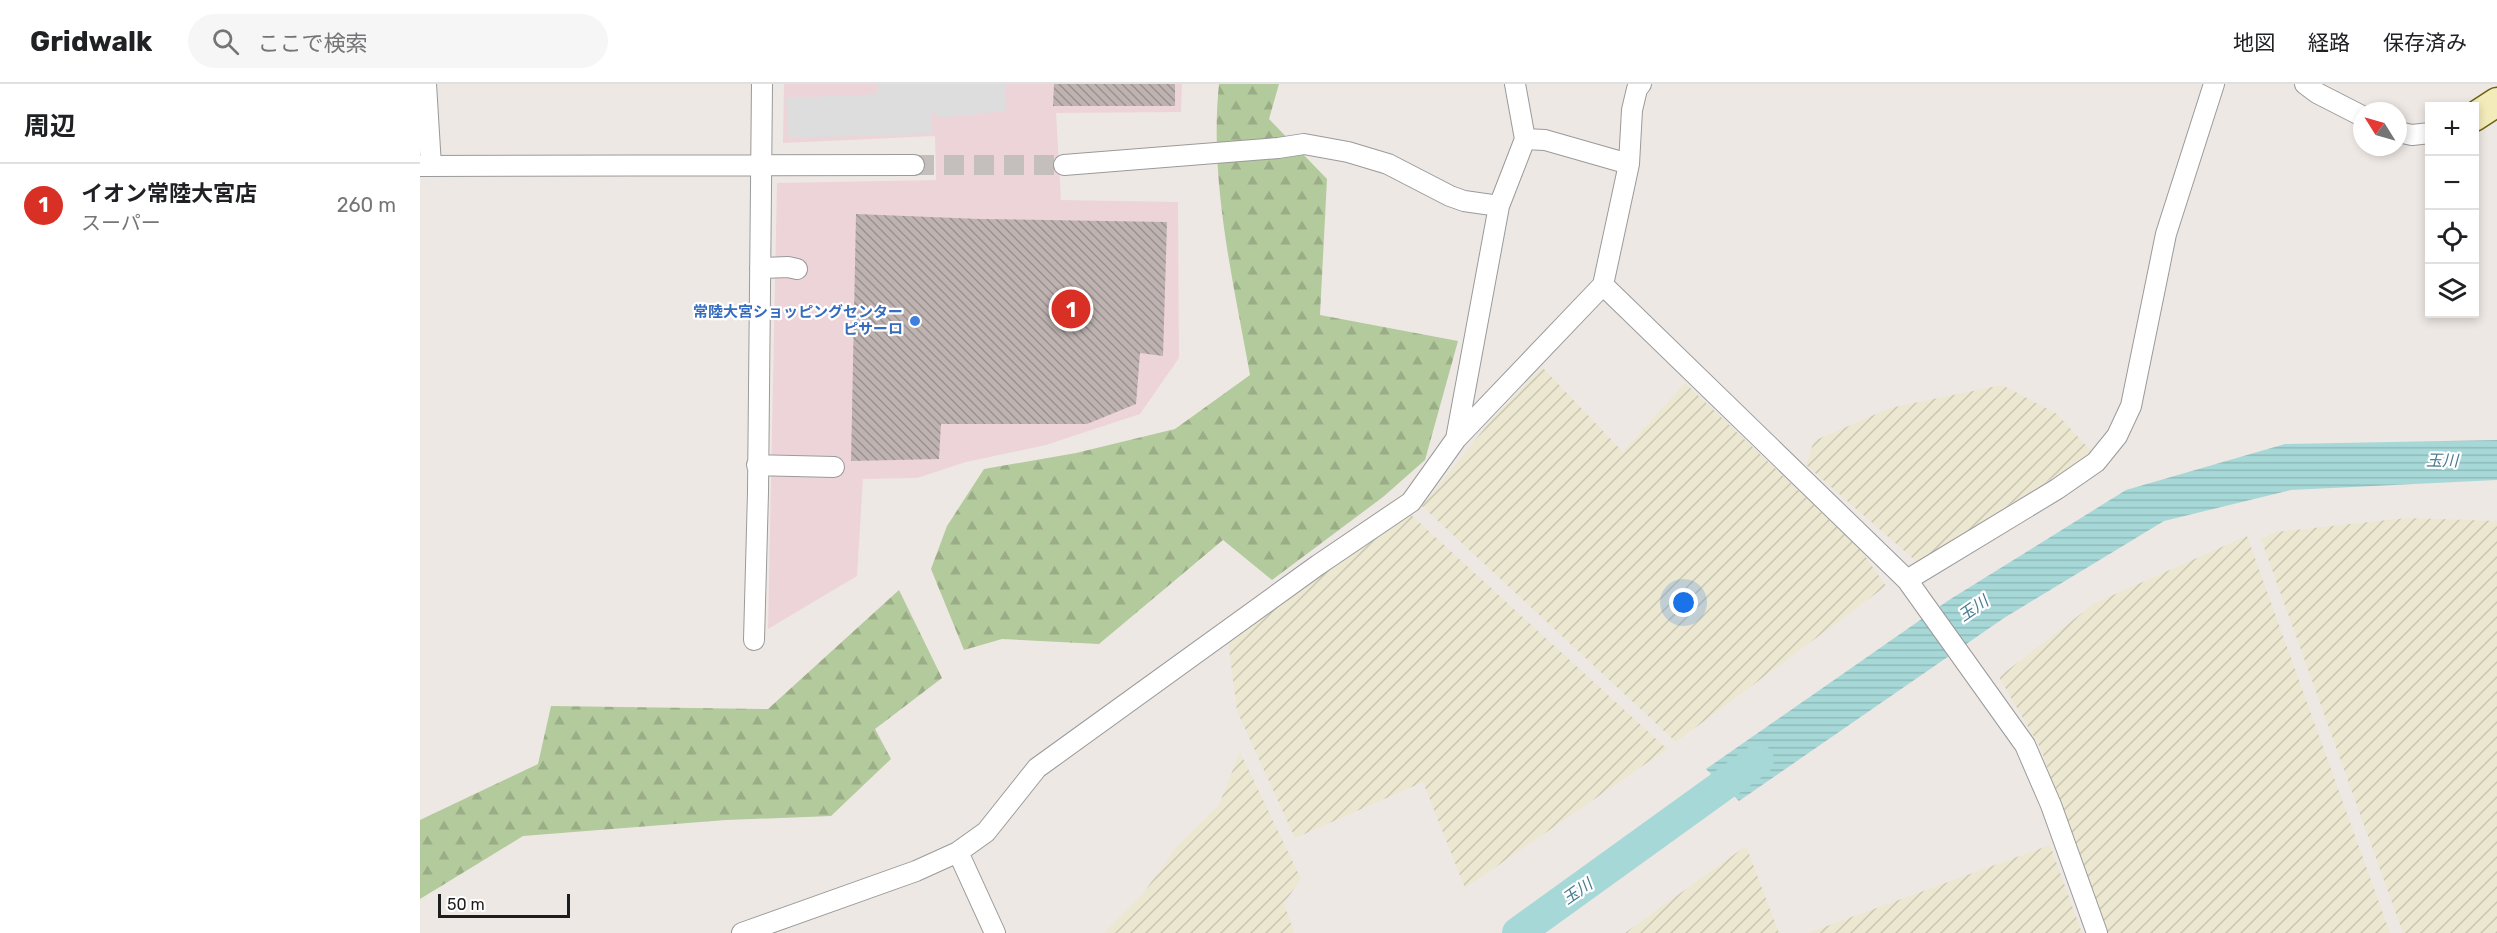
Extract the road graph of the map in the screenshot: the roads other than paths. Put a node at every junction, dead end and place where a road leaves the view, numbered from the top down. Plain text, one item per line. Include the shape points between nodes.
1 (426, 84) edge
2 (762, 84) edge
3 (1515, 84) edge
4 (1641, 84) edge
5 (2214, 84) edge
6 (2304, 84) edge
7 (2497, 102) edge
8 (2353, 111) edge
9 (2479, 114) edge
10 (2407, 134) edge
11 (2425, 134) edge
12 (1525, 139) junction
13 (1629, 164) junction
14 (761, 165) junction
15 (914, 165) tunnel mouth
16 (1064, 165) tunnel mouth
17 (426, 166) edge
18 (1499, 206) junction
19 (760, 268) junction
20 (797, 269) dead end
21 (1603, 285) junction
22 (1456, 439) junction
23 (758, 465) junction
24 (834, 467) dead end
25 (1906, 580) junction
26 (754, 639) dead end
27 (958, 852) junction
28 (742, 933) edge
29 (995, 933) edge
30 (2097, 933) edge

1 - 17 street
2 - 14 street
3 - 12 street
4 - 13 street via 1632,110
5 - 25 street via 2166,234 2131,406 2117,436 2096,462 2057,489
6 - 8 street
7 - 9 street
10 - 11 street
12 - 13 street via 1545,140
12 - 18 street
13 - 21 street
14 - 15 street
14 - 17 street
14 - 19 street
16 - 18 street via 1304,144 1388,164 1450,196
18 - 22 street
19 - 20 street
19 - 23 street
21 - 22 street
21 - 25 street
22 - 27 street via 1411,502 1037,768 986,832
23 - 24 street
23 - 26 street
25 - 30 street via 2025,745 2052,805
27 - 28 street via 915,872
27 - 29 street

